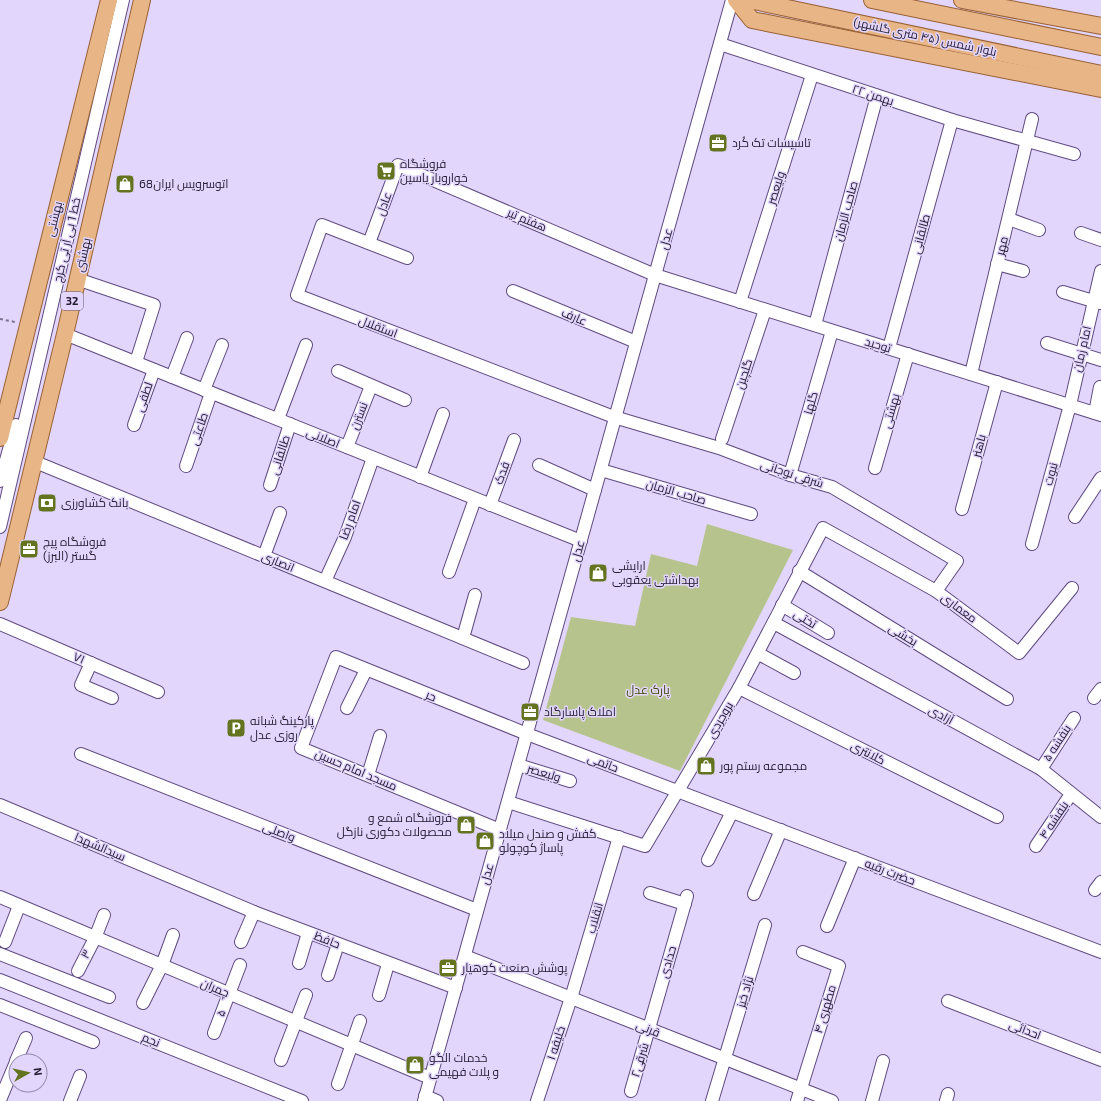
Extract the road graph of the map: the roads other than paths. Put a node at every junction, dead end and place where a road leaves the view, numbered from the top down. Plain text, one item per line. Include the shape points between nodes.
1 (109, 0) edge
2 (116, 0) edge
3 (123, 0) edge
4 (142, 0) edge
5 (732, 0) edge
6 (736, 0) edge
7 (749, 0) edge
8 (872, 0) edge
9 (962, 0) edge
10 (1101, 26) edge
11 (720, 44) junction
12 (1101, 47) edge
13 (1101, 74) edge
14 (812, 75) junction
15 (1101, 89) edge
16 (877, 96) junction
17 (1032, 119) dead end
18 (952, 120) junction
19 (1027, 142) junction
20 (1074, 154) dead end
21 (398, 166) joint
22 (1008, 219) junction
23 (1039, 230) dead end
24 (1081, 233) dead end
25 (1101, 240) edge
26 (369, 243) junction
27 (406, 258) dead end
28 (997, 264) junction
29 (1023, 271) dead end
30 (1101, 271) edge
31 (655, 275) junction
32 (77, 279) junction
33 (513, 291) dead end
34 (1062, 292) dead end
35 (740, 302) junction
36 (1097, 302) edge
37 (765, 310) junction
38 (815, 325) junction
39 (832, 331) junction
40 (65, 334) junction
41 (187, 338) dead end
42 (636, 342) junction
43 (1047, 343) dead end
44 (222, 345) dead end
45 (306, 346) dead end
46 (889, 348) junction
47 (908, 354) junction
48 (1081, 354) junction
49 (1101, 360) edge
50 (136, 362) junction
51 (154, 370) junction
52 (338, 372) dead end
53 (972, 374) junction
54 (172, 377) junction
55 (997, 382) junction
56 (371, 386) junction
57 (1100, 387) edge
58 (208, 391) junction
59 (405, 400) dead end
60 (1070, 405) junction
61 (443, 414) dead end
62 (1098, 414) edge
63 (614, 417) junction
64 (278, 419) junction
65 (290, 424) junction
66 (134, 425) dead end
67 (0, 438) edge
68 (722, 439) dead end
69 (514, 440) dead end
70 (347, 447) junction
71 (373, 458) junction
72 (33, 461) junction
73 (539, 465) dead end
74 (186, 466) dead end
75 (875, 468) dead end
76 (601, 470) junction
77 (790, 476) junction
78 (420, 477) junction
79 (1101, 478) edge
80 (0, 481) edge
81 (270, 485) dead end
82 (595, 490) junction
83 (476, 499) junction
84 (490, 505) junction
85 (962, 509) dead end
86 (280, 513) dead end
87 (750, 514) dead end
88 (1075, 517) dead end
89 (0, 527) edge
90 (823, 528) joint
91 (581, 541) junction
92 (1032, 544) dead end
93 (264, 556) junction
94 (799, 571) junction
95 (449, 572) dead end
96 (326, 581) junction
97 (1072, 588) dead end
98 (936, 591) junction
99 (475, 595) dead end
100 (0, 602) edge
101 (782, 605) junction
102 (774, 623) junction
103 (0, 624) edge
104 (828, 633) dead end
105 (463, 638) junction
106 (759, 654) junction
107 (336, 658) joint
108 (92, 663) junction
109 (523, 663) dead end
110 (366, 670) junction
111 (794, 672) dead end
112 (739, 688) junction
113 (158, 692) dead end
114 (112, 698) dead end
115 (1008, 699) dead end
116 (347, 708) dead end
117 (1074, 718) dead end
118 (527, 734) junction
119 (380, 736) dead end
120 (81, 754) dead end
121 (518, 765) junction
122 (1041, 769) junction
123 (368, 776) junction
124 (570, 781) dead end
125 (679, 792) junction
126 (1071, 794) junction
127 (508, 802) junction
128 (0, 805) edge
129 (732, 812) junction
130 (996, 817) dead end
131 (1101, 817) edge
132 (500, 830) junction
133 (781, 830) junction
134 (618, 837) junction
135 (1036, 846) dead end
136 (854, 858) junction
137 (708, 860) dead end
138 (200, 889) joint
139 (650, 893) dead end
140 (754, 894) dead end
141 (0, 897) edge
142 (19, 906) junction
143 (477, 910) junction
144 (254, 912) junction
145 (104, 915) dead end
146 (765, 925) dead end
147 (827, 926) dead end
148 (308, 933) junction
149 (173, 935) dead end
150 (95, 938) junction
151 (5, 942) dead end
152 (241, 942) dead end
153 (338, 944) junction
154 (803, 952) dead end
155 (1101, 952) edge
156 (0, 954) edge
157 (464, 956) junction
158 (299, 963) dead end
159 (240, 964) dead end
160 (388, 964) junction
161 (162, 965) junction
162 (78, 970) dead end
163 (328, 975) dead end
164 (0, 980) edge
165 (456, 988) junction
166 (228, 993) junction
167 (306, 995) dead end
168 (380, 995) dead end
169 (109, 997) dead end
170 (571, 998) junction
171 (948, 1001) dead end
172 (143, 1003) dead end
173 (0, 1005) edge
174 (296, 1021) junction
175 (360, 1021) dead end
176 (649, 1029) junction
177 (214, 1033) dead end
178 (26, 1038) dead end
179 (93, 1042) dead end
180 (352, 1044) junction
181 (20, 1053) edge
182 (726, 1059) junction
183 (281, 1060) dead end
184 (1101, 1060) edge
185 (883, 1061) dead end
186 (80, 1076) dead end
187 (430, 1078) junction
188 (4, 1079) edge
189 (338, 1084) dead end
190 (801, 1089) junction
191 (631, 1091) dead end
192 (424, 1098) edge
193 (0, 1100) edge
194 (70, 1101) edge
195 (302, 1101) edge
196 (437, 1101) edge
197 (537, 1101) edge
198 (712, 1101) edge
199 (797, 1101) edge
200 (832, 1101) edge
201 (872, 1101) edge

1 - 67 main road, بهشتی
2 - 80 street, خط 1 بی آر تی کرج via 32,357
3 - 89 street, خط 1 بی آر تی کرج
4 - 32 main road, بهشتى / 32
5 - 11 street, عدل
6 - 15 main road via 752,20
7 - 13 main road, بلوار شمس (۴۵ متری گلشهر)
8 - 12 main road, بلوار شمس (۴۵ متری گلشهر)
9 - 10 main road
11 - 14 street, ۲۲ بهمن
11 - 31 street, عدل
14 - 16 street, ۲۲ بهمن
14 - 35 street, ولیعصر
16 - 18 street, ۲۲ بهمن
16 - 38 street, صاحب الزمان
17 - 19 street, مهر
18 - 19 street, ۲۲ بهمن
18 - 46 street, طالقانی
19 - 20 street, ۲۲ بهمن
19 - 22 street, مهر
21 - 26 street, عادل
21 - 31 street, هفتم تیر
22 - 23 street
22 - 28 street, مهر
24 - 25 street
26 - 27 street, استقلال
26 - 63 street, استقلال via 322,225 297,295
28 - 29 street
28 - 53 street, مهر
30 - 36 street, امام زمان
31 - 35 street, توحید
31 - 42 street, عدل
32 - 40 main road, بهشتى / 32
32 - 50 street via 154,305
33 - 42 street, عارف
34 - 36 street
35 - 37 street, توحید
36 - 48 street, امام زمان
37 - 38 street, توحید
37 - 68 street, گلچین
38 - 39 street, توحید
39 - 46 street, توحید
39 - 77 street, گلها
40 - 50 street, اصلانی
40 - 72 main road, بهشتى / 32
41 - 54 street
42 - 63 street, عدل
43 - 48 street
44 - 58 street, طاعتی
45 - 64 street
46 - 47 street, توحید
47 - 53 street, توحید
47 - 75 street, بهشتی
48 - 49 street
48 - 60 street, امام زمان
50 - 51 street, اصلانی
51 - 54 street, اصلانی
51 - 66 street, لطفی
52 - 56 street
53 - 55 street, توحید
54 - 58 street, اصلانی
55 - 60 street, توحید
55 - 85 street, باهنر
56 - 59 street
56 - 70 street, نسترن
57 - 62 street
58 - 64 street, اصلانی
58 - 74 street, طاعتی
60 - 62 street, توحید
60 - 92 street, نبوت
61 - 78 street
63 - 76 street, عدل
63 - 77 street, شرفی نوجانی via 719,448
64 - 65 street, اصلانی
65 - 70 street, اصلانی
65 - 81 street, طالقانی
69 - 84 street, فدک
70 - 71 street, اصلانی
71 - 78 street, اصلانی
71 - 96 street, امام رضا via 345,537
72 - 93 street, انصاری
72 - 100 main road, بهشتى / 32
73 - 82 street
76 - 82 street, عدل
76 - 87 street, صاحب الزمان
77 - 98 street, شرفی نوجانی via 832,486 957,561
78 - 83 street, اصلانی
79 - 88 street
82 - 91 street, عدل
83 - 84 street, اصلانی
83 - 95 street
84 - 91 street, اصلانی
86 - 93 street
90 - 94 street, بروجردی
90 - 98 street, معماری
91 - 118 street, عدل
93 - 96 street, انصاری
94 - 101 street, بروجردی
94 - 115 street, بخشی
96 - 105 street, انصاری
97 - 98 street, معماری via 1019,653
99 - 105 street
101 - 102 street, بروجردی
101 - 104 street, تختی
102 - 106 street, بروجردی
102 - 122 street, آزادی
103 - 108 street, ۷۱
105 - 109 street, انصاری
106 - 111 street
106 - 112 street, بروجردی
107 - 110 street, حر
107 - 123 street, مسجد امام حسین via 301,748
108 - 113 street, ۷۱
108 - 114 street via 81,685
110 - 116 street
110 - 118 street, حر
112 - 125 street, بروجردی
112 - 130 street, کلانتری
117 - 122 street, بنفشه ۵
118 - 121 street, عدل
118 - 125 street, حاتمی
119 - 123 street
120 - 143 street, واصلی
121 - 124 street, ولیعصر
121 - 127 street, عدل
122 - 126 street, آزادی
123 - 132 street, مسجد امام حسین
125 - 129 street, حضرت رقیه
125 - 134 street, بروجردی via 645,846
126 - 131 street, آزادی
126 - 135 street, بنفشه ۴
127 - 132 street, عدل
127 - 134 street, بروجردی
128 - 138 street, سیدالشهدا
129 - 133 street, حضرت رقیه
129 - 137 street
132 - 143 street, عدل
133 - 136 street, حضرت رقیه
133 - 140 street
134 - 170 street, انقلاب
136 - 147 street
136 - 155 street, حضرت رقیه
138 - 144 street, حافظ
139 - 176 street, حدادی via 686,900
141 - 142 street, چمران
142 - 150 street, چمران
142 - 151 street
143 - 157 street, عدل
144 - 148 street, حافظ
144 - 152 street
145 - 150 street, ۳
146 - 182 street, نژاد خیز
148 - 153 street, حافظ
148 - 158 street
149 - 161 street
150 - 161 street, چمران
150 - 162 street, ۳
153 - 160 street, حافظ
153 - 163 street
154 - 190 street, مطهری ۴ via 839,966
156 - 169 street
157 - 165 street, عدل
157 - 170 street, قرنی
159 - 166 street, ۵
160 - 165 street, حافظ
160 - 168 street
161 - 166 street, چمران
161 - 172 street
164 - 195 street, نجم
165 - 187 street, عدل
166 - 174 street, چمران
166 - 177 street, ۵
167 - 174 street
170 - 176 street, قرنی
170 - 197 street, خلیفه ۱
171 - 184 street, احداثی
173 - 179 street
174 - 180 street, چمران
174 - 183 street
175 - 180 street
176 - 182 street, قرنی
176 - 191 street, ۲شرقی
178 - 181 street
180 - 187 street, چمران
180 - 189 street
182 - 190 street, قرنی
182 - 198 street, نژاد خیز
185 - 201 street
186 - 194 street
187 - 192 street, عدل
188 - 193 street
190 - 199 street
190 - 200 street, قرنی
192 - 196 street

